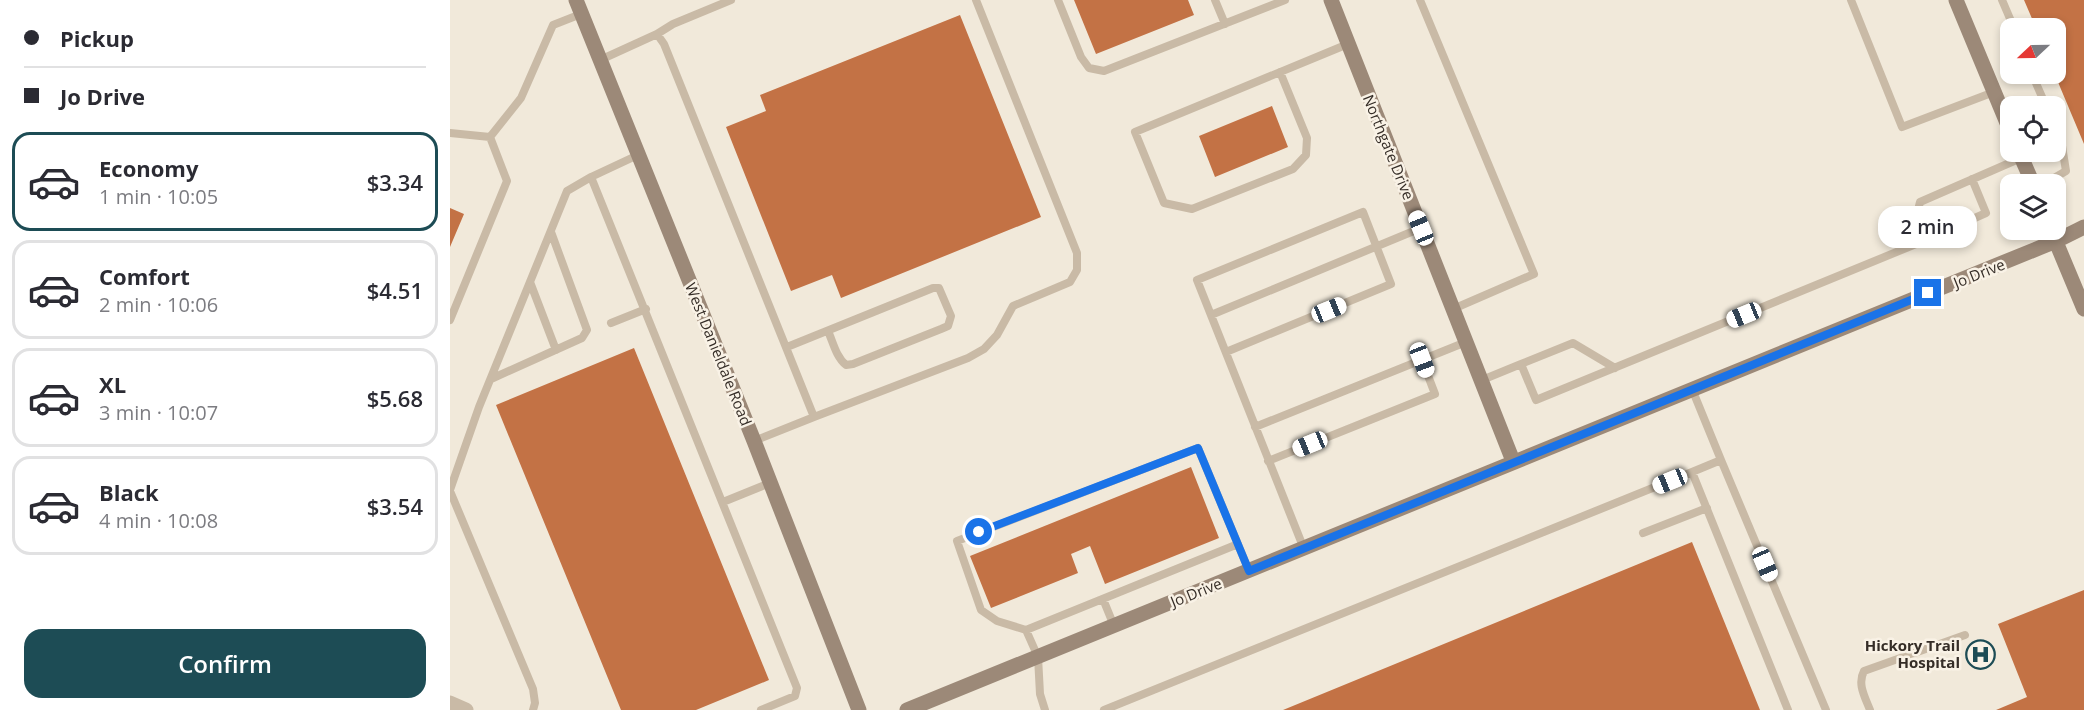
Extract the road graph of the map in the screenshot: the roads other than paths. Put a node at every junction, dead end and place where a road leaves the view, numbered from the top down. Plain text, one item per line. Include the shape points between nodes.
1 (731, 0) edge
2 (976, 0) edge
3 (1058, 0) edge
4 (1215, 0) edge
5 (1285, 0) edge
6 (1331, 0) edge
7 (1420, 0) edge
8 (1851, 0) edge
9 (1956, 0) edge
10 (2002, 0) edge
11 (578, 7) edge
12 (2010, 18) edge
13 (1225, 24) junction
14 (657, 34) junction
15 (1348, 44) junction
16 (600, 60) junction
17 (1280, 72) junction
18 (1994, 92) junction
19 (2000, 106) edge
20 (450, 133) edge
21 (490, 137) junction
22 (638, 155) junction
23 (2006, 162) edge
24 (2065, 162) edge
25 (2061, 174) edge
26 (591, 177) junction
27 (1972, 179) junction
28 (2084, 227) edge
29 (1421, 228) junction
30 (551, 232) junction
31 (2066, 232) edge
32 (2042, 240) edge
33 (2056, 240) edge
34 (1916, 244) junction
35 (1376, 246) junction
36 (530, 282) junction
37 (646, 309) junction
38 (1453, 309) junction
39 (2084, 309) edge
40 (1211, 315) junction
41 (450, 320) edge
42 (611, 323) dead end
43 (828, 331) junction
44 (1466, 342) junction
45 (788, 347) junction
46 (556, 350) junction
47 (1226, 352) junction
48 (1422, 360) junction
49 (1521, 364) junction
50 (1615, 368) junction
51 (491, 379) junction
52 (1482, 380) junction
53 (1692, 389) junction
54 (814, 417) junction
55 (1255, 427) junction
56 (754, 441) junction
57 (1721, 460) junction
58 (1268, 461) junction
59 (1514, 461) junction
60 (1692, 472) junction
61 (770, 483) junction
62 (450, 491) edge
63 (723, 502) junction
64 (1707, 508) junction
65 (1643, 533) dead end
66 (1238, 544) junction
67 (1304, 549) junction
68 (1249, 571) junction
69 (1103, 599) junction
70 (1114, 626) junction
71 (1026, 630) junction
72 (1965, 635) dead end
73 (1038, 657) junction
74 (450, 703) edge
75 (466, 710) edge
76 (533, 710) edge
77 (761, 710) edge
78 (859, 710) edge
79 (907, 710) edge
80 (1044, 710) edge
81 (1104, 710) edge
82 (1788, 710) edge
83 (1826, 710) edge
84 (1870, 710) edge

1 - 14 lane
2 - 54 lane via 1077,253 1077,270 1070,282 1013,306 997,335 968,358
3 - 13 lane via 1081,57 1089,68 1104,71
4 - 13 lane
5 - 13 lane
6 - 15 street, Northgate Drive
7 - 38 lane via 1534,274
8 - 18 lane via 1902,127
9 - 18 street
10 - 12 lane
11 - 16 street, West Danieldale Road
11 - 21 lane via 553,25 521,98
14 - 16 lane
14 - 45 lane
15 - 17 lane
15 - 29 street, Northgate Drive
16 - 22 street, West Danieldale Road
17 - 17 lane via 1135,132 1164,203 1192,209 1293,169 1306,155 1307,138
18 - 19 street
20 - 21 lane
21 - 41 lane via 507,181
22 - 26 lane
22 - 56 street, West Danieldale Road
23 - 27 lane
24 - 25 lane via 2066,171
26 - 30 lane via 567,191
26 - 37 lane
27 - 34 lane via 1920,202 1915,222
27 - 34 lane via 1986,213
28 - 31 street, Jo Drive
29 - 35 lane
29 - 38 street, Northgate Drive
30 - 36 lane
30 - 46 lane via 587,330 582,338
32 - 53 street, Jo Drive
33 - 39 street
34 - 50 lane
35 - 40 lane
35 - 40 lane via 1363,212 1197,280
35 - 47 lane via 1391,284
36 - 46 lane
36 - 51 lane
37 - 42 lane
37 - 63 lane
38 - 44 street, Northgate Drive
40 - 47 lane
43 - 43 lane via 933,288 939,288 951,316 948,326 846,365
43 - 45 lane
44 - 48 lane
44 - 52 street, Northgate Drive
45 - 54 lane
46 - 51 lane
47 - 55 lane
48 - 55 lane
48 - 58 lane via 1435,394
49 - 50 lane via 1573,343
49 - 50 lane via 1536,400
49 - 52 lane
51 - 62 lane
52 - 59 street, Northgate Drive
53 - 57 lane
53 - 59 street, Jo Drive
54 - 56 lane
55 - 58 lane
56 - 61 street, West Danieldale Road
57 - 60 lane
57 - 83 lane
58 - 67 lane
59 - 67 street, Jo Drive
60 - 64 lane
60 - 81 lane
61 - 63 lane
61 - 78 street, West Danieldale Road
62 - 76 lane via 533,689
63 - 77 lane via 797,688 795,696
64 - 65 lane
64 - 82 lane
66 - 68 lane
66 - 69 lane
66 - 71 lane via 1198,448 957,541 981,610 997,621
67 - 68 street, Jo Drive
68 - 70 street, Jo Drive
69 - 70 lane
69 - 71 lane
70 - 73 street, Jo Drive
71 - 73 lane
72 - 84 lane via 1864,671 1860,677 1862,690
73 - 79 street, Jo Drive
73 - 80 lane
74 - 75 street

